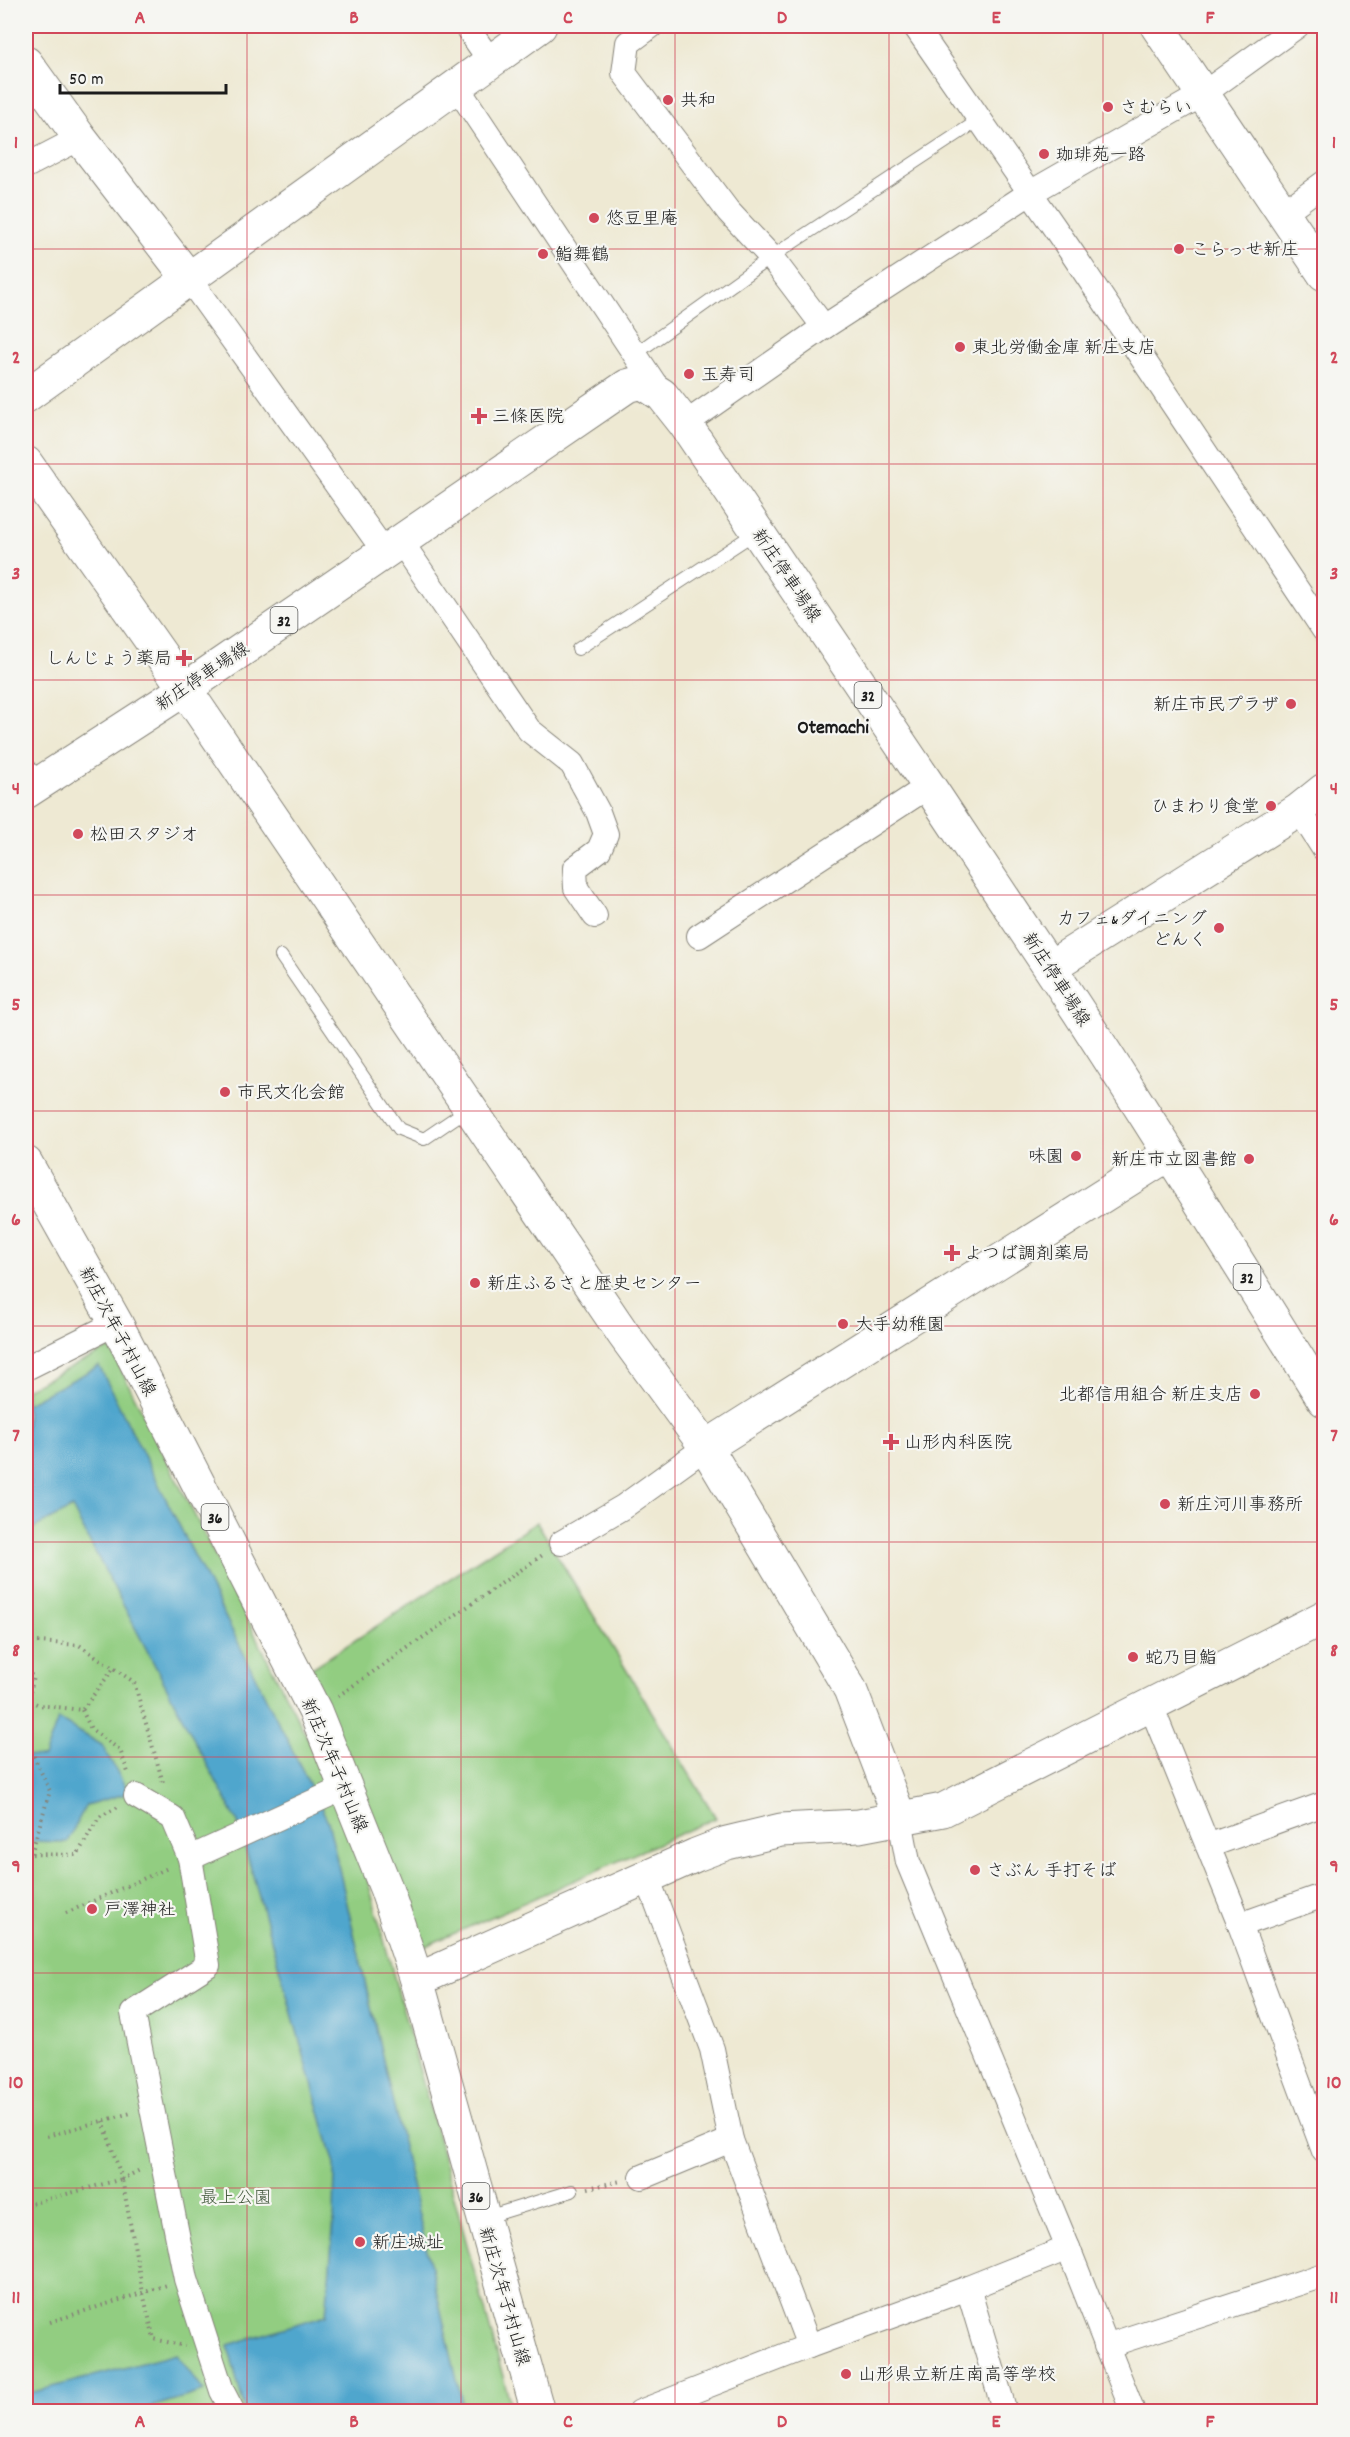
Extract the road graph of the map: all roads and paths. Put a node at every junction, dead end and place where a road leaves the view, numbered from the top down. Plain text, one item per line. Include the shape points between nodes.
1 (466, 26) edge
2 (540, 26) edge
3 (651, 26) edge
4 (915, 26) edge
5 (1157, 26) edge
6 (1297, 26) edge
7 (491, 62) junction
8 (26, 63) edge
9 (457, 87) junction
10 (1203, 94) junction
11 (979, 120) junction
12 (80, 138) junction
13 (26, 166) edge
14 (1324, 183) edge
15 (1030, 193) junction
16 (1283, 213) junction
17 (771, 257) junction
18 (1324, 274) edge
19 (189, 279) junction
20 (824, 327) junction
21 (635, 354) junction
22 (662, 395) junction
23 (26, 396) edge
24 (685, 424) junction
25 (26, 463) edge
26 (758, 531) junction
27 (392, 545) junction
28 (1324, 630) edge
29 (578, 649) dead end
30 (185, 689) junction
31 (31, 779) edge
32 (928, 786) junction
33 (1324, 790) edge
34 (1299, 810) junction
35 (1324, 849) edge
36 (594, 916) dead end
37 (699, 936) dead end
38 (281, 956) dead end
39 (1050, 967) junction
40 (470, 1107) junction
41 (1169, 1154) junction
42 (26, 1163) edge
43 (116, 1323) junction
44 (26, 1368) edge
45 (1324, 1400) edge
46 (706, 1447) junction
47 (561, 1543) joint
48 (1324, 1617) edge
49 (26, 1641) edge
50 (114, 1668) junction
51 (26, 1671) edge
52 (26, 1701) edge
53 (1151, 1706) junction
54 (82, 1710) junction
55 (315, 1711) junction
56 (26, 1740) edge
57 (346, 1787) junction
58 (136, 1796) junction
59 (1324, 1804) edge
60 (173, 1818) junction
61 (900, 1819) junction
62 (1208, 1846) junction
63 (26, 1854) edge
64 (31, 1854) junction
65 (190, 1858) junction
66 (647, 1877) junction
67 (1324, 1895) edge
68 (66, 1913) dead end
69 (1240, 1925) junction
70 (417, 1980) junction
71 (152, 2107) junction
72 (103, 2121) junction
73 (47, 2136) dead end
74 (731, 2140) junction
75 (1324, 2151) edge
76 (162, 2159) junction
77 (642, 2178) joint
78 (122, 2179) junction
79 (572, 2191) joint
80 (26, 2205) edge
81 (483, 2219) junction
82 (1068, 2248) junction
83 (1324, 2276) edge
84 (186, 2279) junction
85 (968, 2288) junction
86 (142, 2293) junction
87 (50, 2322) dead end
88 (809, 2346) junction
89 (1107, 2346) junction
90 (209, 2352) junction
91 (233, 2412) edge
92 (538, 2412) edge
93 (640, 2412) edge
94 (1005, 2412) edge
95 (1133, 2412) edge

1 - 7 street
2 - 7 street
3 - 17 street via 628,43 624,73 728,211
4 - 11 street
5 - 10 street
6 - 10 street
7 - 9 street
8 - 12 street
9 - 19 street
9 - 21 street
10 - 15 street
10 - 16 street
11 - 15 street
11 - 17 lane
12 - 13 street
12 - 19 street
14 - 16 street
15 - 20 street
15 - 28 street
16 - 18 street
17 - 20 street
17 - 21 lane
19 - 23 street
19 - 27 street
20 - 24 street
21 - 22 street
22 - 24 street, 新庄停車場線 / 32
22 - 27 street, 新庄停車場線 / 32 via 642,382 627,386
24 - 26 street, 新庄停車場線 / 32
25 - 30 street
26 - 29 lane
26 - 32 street, 新庄停車場線 / 32
27 - 30 street, 新庄停車場線 / 32
27 - 36 street via 529,730 572,764 606,834 599,850 575,868 576,888
30 - 31 street, 新庄停車場線 / 32
30 - 40 street
32 - 37 street
32 - 39 street, 新庄停車場線 / 32
33 - 34 street
34 - 35 street
34 - 39 street
38 - 40 lane via 399,1129 424,1139
39 - 41 street, 新庄停車場線 / 32
40 - 46 street via 624,1335
41 - 45 street, 新庄停車場線 / 32
41 - 46 street
42 - 43 street, 新庄次年子村山線 / 36
43 - 44 street
43 - 55 street, 新庄次年子村山線 / 36
46 - 47 street via 623,1507
46 - 61 street via 850,1689
47 - 55 path
48 - 53 street
49 - 50 path via 78,1645
50 - 54 path
50 - 60 path via 134,1682
51 - 52 path via 34,1677
52 - 54 path
53 - 61 street via 943,1810
53 - 62 street
54 - 58 path via 91,1729 120,1750
55 - 57 street, 新庄次年子村山線 / 36
56 - 64 path via 50,1791
57 - 65 street
57 - 70 street, 新庄次年子村山線 / 36
58 - 60 street
58 - 64 path via 99,1817 77,1855
59 - 62 street
60 - 65 street
61 - 66 street via 754,1836 696,1855
61 - 82 street via 908,1862
62 - 69 street
63 - 64 path
65 - 68 path
65 - 71 street via 208,1965 133,2013
66 - 70 street
66 - 74 street via 712,2049
67 - 69 street
69 - 75 street
70 - 81 street, 新庄次年子村山線 / 36
71 - 72 path
71 - 76 street
72 - 73 path
72 - 78 path
74 - 77 street
74 - 88 street
76 - 78 path
76 - 84 street
77 - 79 path
78 - 80 path
78 - 86 path
79 - 81 lane
81 - 92 street, 新庄次年子村山線 / 36
82 - 85 street
82 - 89 street
83 - 89 street
84 - 86 path
84 - 90 street
85 - 88 street
85 - 94 street
86 - 87 path
86 - 90 path via 154,2339
88 - 93 street
89 - 95 street
90 - 91 street

